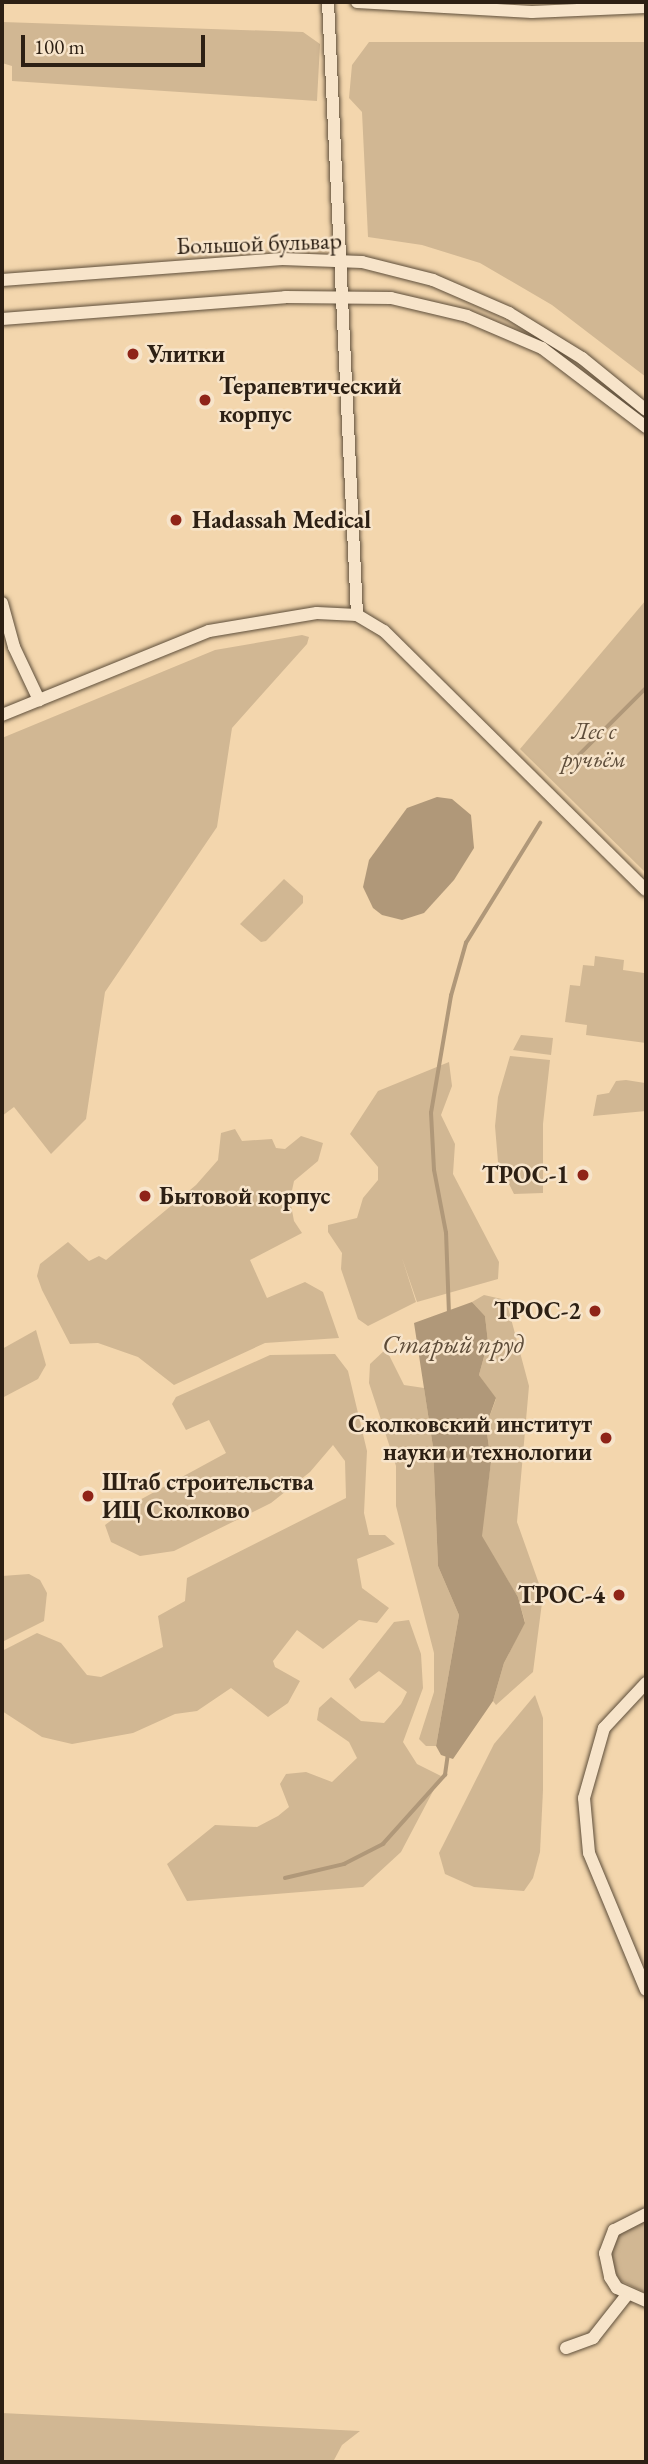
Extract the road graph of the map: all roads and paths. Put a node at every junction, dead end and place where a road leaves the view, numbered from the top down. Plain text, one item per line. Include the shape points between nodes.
1 (328, 2) edge
2 (357, 2) edge
3 (646, 7) edge
4 (340, 259) junction
5 (2, 280) edge
6 (342, 296) junction
7 (2, 319) edge
8 (646, 410) edge
9 (646, 427) edge
10 (2, 603) edge
11 (357, 615) junction
12 (38, 700) junction
13 (2, 715) edge
14 (646, 890) edge
15 (646, 1683) edge
16 (646, 1990) edge
17 (646, 2214) edge
18 (627, 2295) junction
19 (646, 2301) edge
20 (566, 2348) dead end

1 - 4 street
2 - 3 street via 518,12
4 - 5 street, Большой бульвар via 282,259
4 - 6 street
4 - 8 street, Большой бульвар via 433,279 509,313 582,358
6 - 7 street
6 - 9 street via 421,304 504,329 578,372
6 - 11 street
10 - 12 street via 14,647
11 - 12 street via 317,613 209,631
11 - 14 street via 384,631
12 - 13 street
15 - 16 street via 604,1728 584,1798 589,1853
17 - 18 street via 614,2230 605,2253 610,2277
18 - 19 street
18 - 20 street via 593,2338

